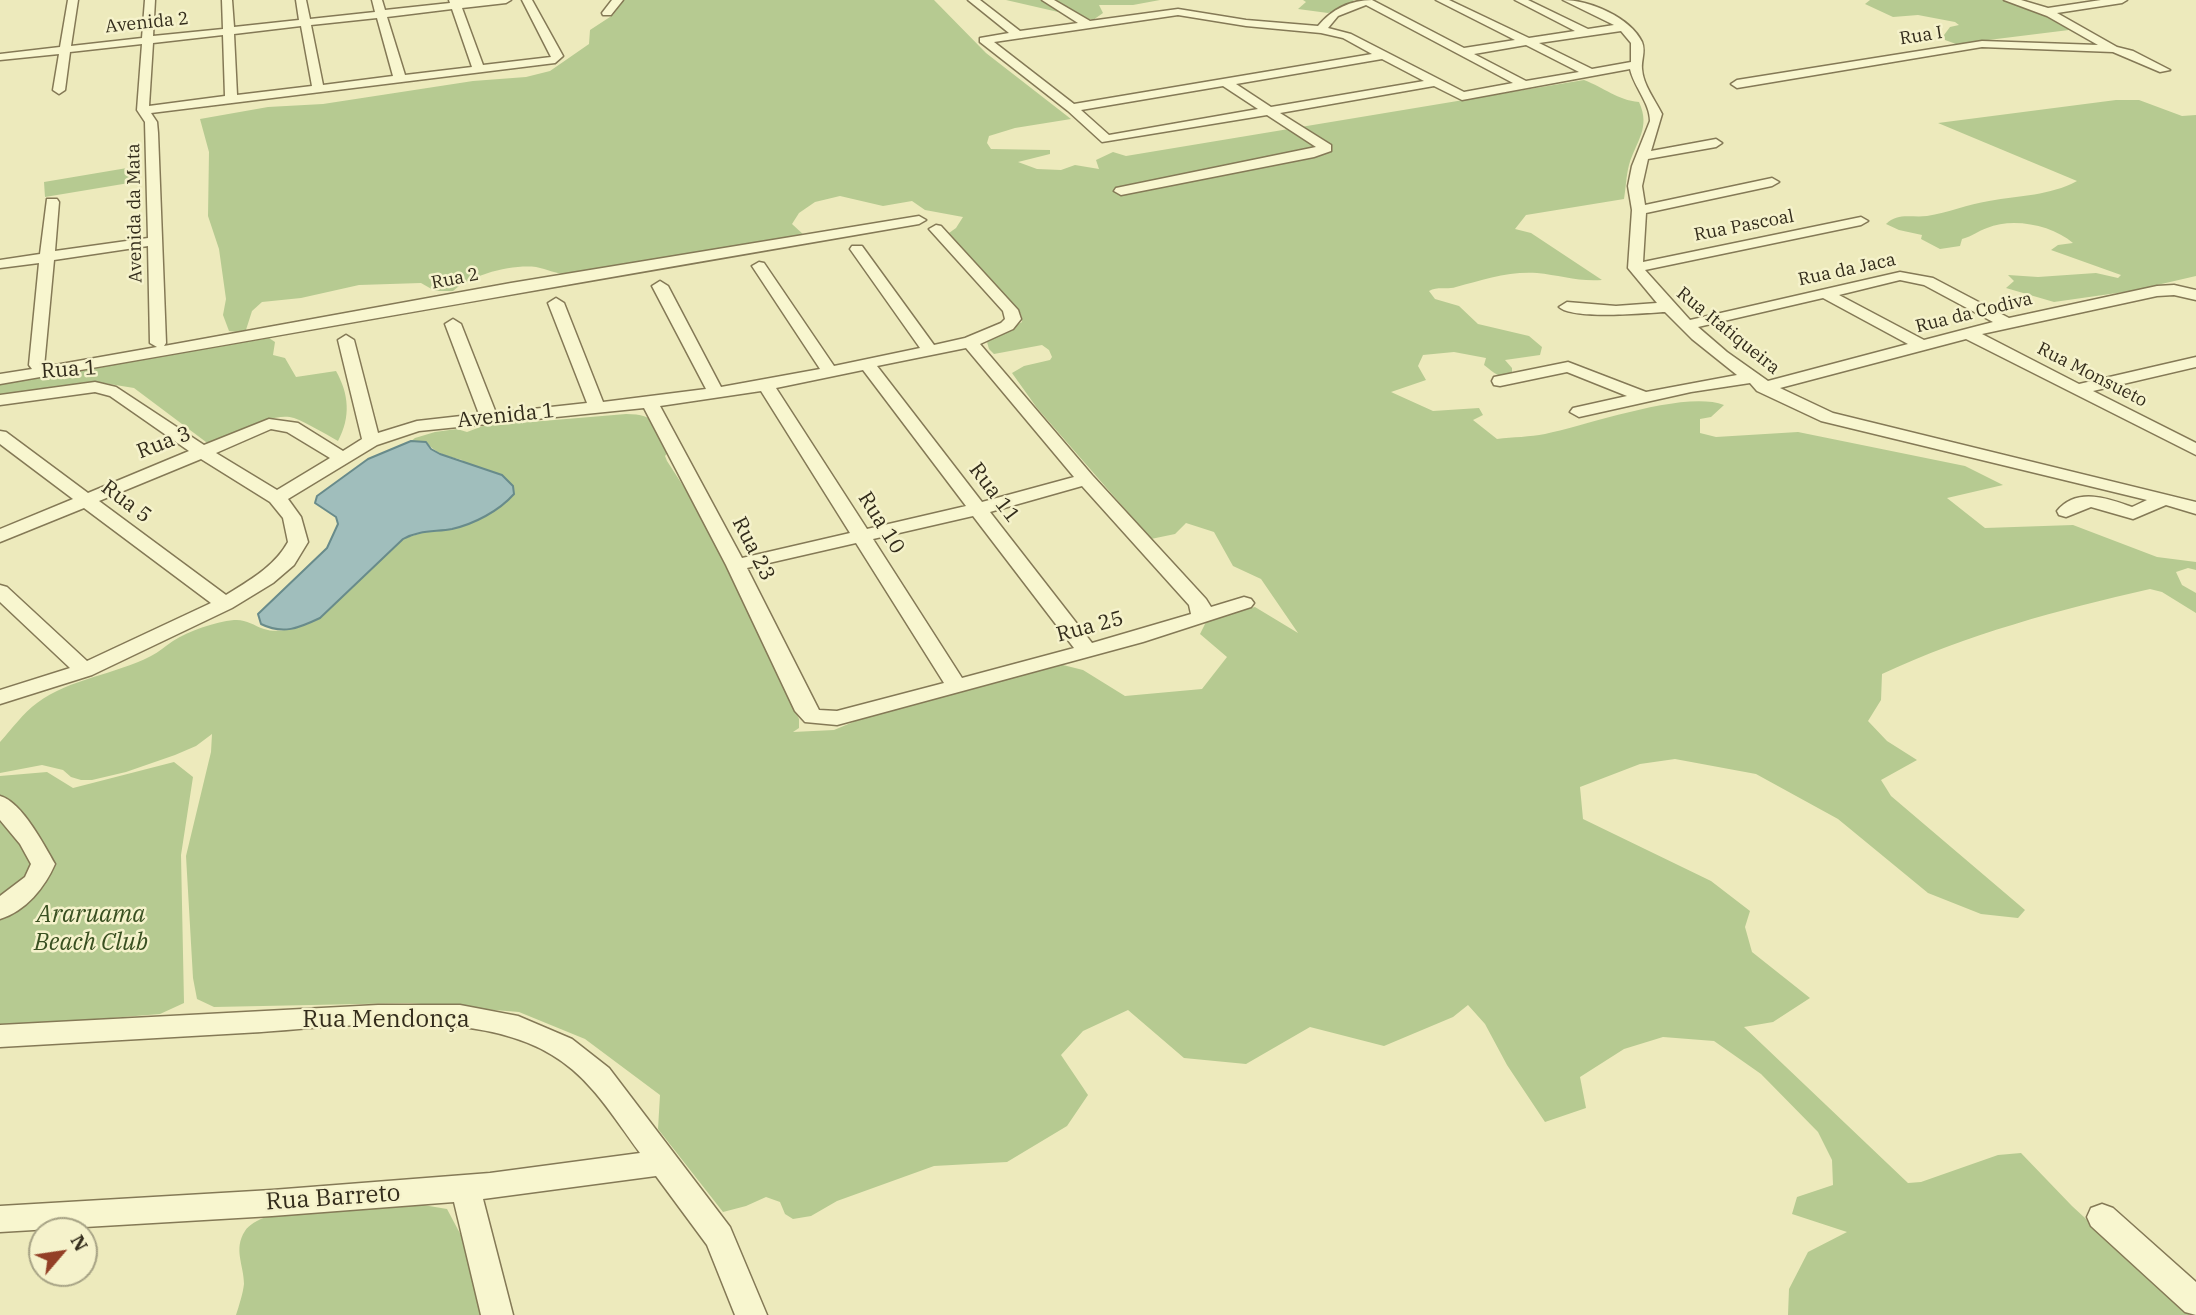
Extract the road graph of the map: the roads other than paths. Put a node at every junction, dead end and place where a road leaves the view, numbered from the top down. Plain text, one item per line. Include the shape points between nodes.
1 (73, 0) edge
2 (150, 0) edge
3 (227, 0) edge
4 (301, 0) edge
5 (377, 0) edge
6 (506, 0) edge
7 (527, 0) edge
8 (618, 0) edge
9 (973, 0) edge
10 (1046, 0) edge
11 (1441, 0) edge
12 (1520, 0) edge
13 (1569, 0) edge
14 (2009, 0) edge
15 (2122, 0) edge
16 (1365, 1) edge
17 (2104, 1) edge
18 (455, 3) edge
19 (2053, 12) junction
20 (607, 13) dead end
21 (381, 14) junction
22 (305, 22) junction
23 (1088, 25) junction
24 (1623, 27) junction
25 (1321, 30) junction
26 (229, 31) junction
27 (1586, 32) junction
28 (1018, 35) junction
29 (147, 41) junction
30 (1527, 42) junction
31 (2113, 49) junction
32 (65, 50) junction
33 (1462, 52) junction
34 (1384, 55) junction
35 (0, 57) edge
36 (1635, 65) junction
37 (480, 69) junction
38 (2164, 70) dead end
39 (1589, 73) junction
40 (400, 79) junction
41 (1224, 81) junction
42 (1436, 82) junction
43 (1737, 84) dead end
44 (1525, 85) junction
45 (318, 89) junction
46 (59, 90) dead end
47 (1642, 91) junction
48 (231, 99) junction
49 (1072, 107) junction
50 (144, 110) junction
51 (1267, 111) junction
52 (1716, 143) dead end
53 (1643, 156) junction
54 (1772, 182) dead end
55 (1121, 191) dead end
56 (52, 202) dead end
57 (1639, 210) junction
58 (919, 220) dead end
59 (1861, 221) dead end
60 (936, 229) dead end
61 (154, 244) junction
62 (857, 249) dead end
63 (48, 260) junction
64 (0, 264) edge
65 (759, 266) dead end
66 (1634, 268) junction
67 (0, 270) edge
68 (660, 286) dead end
69 (1826, 294) junction
70 (2196, 295) edge
71 (556, 303) dead end
72 (1567, 307) dead end
73 (1667, 307) junction
74 (2007, 323) junction
75 (453, 324) dead end
76 (1687, 325) junction
77 (1969, 334) junction
78 (346, 340) dead end
79 (970, 342) junction
80 (158, 343) dead end
81 (1923, 346) junction
82 (929, 349) junction
83 (866, 362) junction
84 (2196, 362) edge
85 (37, 365) dead end
86 (829, 370) junction
87 (0, 379) edge
88 (1500, 381) dead end
89 (1757, 382) junction
90 (766, 385) junction
91 (2078, 389) junction
92 (717, 394) junction
93 (1643, 397) junction
94 (0, 400) edge
95 (650, 402) junction
96 (597, 407) junction
97 (1579, 412) dead end
98 (489, 418) junction
99 (0, 436) edge
100 (371, 442) junction
101 (2196, 450) edge
102 (204, 453) junction
103 (341, 457) junction
104 (1086, 479) junction
105 (277, 498) junction
106 (83, 499) junction
107 (2164, 499) junction
108 (2196, 508) edge
109 (978, 509) junction
110 (2066, 511) dead end
111 (0, 536) edge
112 (862, 536) junction
113 (736, 565) junction
114 (0, 591) edge
115 (1244, 603) dead end
116 (225, 604) junction
117 (1199, 618) junction
118 (1087, 650) junction
119 (85, 670) junction
120 (957, 687) junction
121 (0, 697) edge
122 (813, 718) joint
123 (0, 804) edge
124 (0, 910) edge
125 (0, 1036) edge
126 (665, 1162) junction
127 (465, 1188) junction
128 (2102, 1217) dead end
129 (0, 1219) edge
130 (2196, 1302) edge
131 (498, 1315) edge
132 (751, 1315) edge

1 - 32 street
2 - 29 street, Avenida da Mata
3 - 26 street
4 - 22 street
5 - 21 street
6 - 18 street, Avenida 2
7 - 37 street via 557,56 555,60
8 - 20 street
9 - 28 street
10 - 23 street
11 - 30 street
12 - 27 street
13 - 24 street
14 - 19 street, Rua I
15 - 17 street, Rua I
16 - 25 street via 1334,14
16 - 33 street
17 - 19 street, Rua I
18 - 21 street, Avenida 2
18 - 37 street
19 - 31 street, Rua I
21 - 22 street, Avenida 2
21 - 40 street
22 - 26 street, Avenida 2
22 - 45 street
23 - 25 street via 1178,12
23 - 28 street
24 - 27 street
24 - 36 street via 1637,44
25 - 34 street via 1347,36
26 - 29 street, Avenida 2
26 - 48 street
27 - 30 street
28 - 49 street via 984,40
29 - 32 street, Avenida 2
29 - 50 street, Avenida da Mata
30 - 33 street
30 - 39 street
31 - 38 street, Rua I
31 - 43 street, Rua I via 1982,44
32 - 35 street, Avenida 2
32 - 46 street
33 - 44 street
34 - 41 street
34 - 42 street
36 - 39 street
36 - 47 street
37 - 40 street
39 - 44 street
39 - 47 street via 1633,81
40 - 45 street
41 - 49 street
41 - 51 street
42 - 44 street via 1462,96
42 - 51 street
45 - 48 street
47 - 53 street via 1656,114
48 - 50 street
49 - 51 street via 1106,139
50 - 61 street, Avenida da Mata via 152,133
51 - 55 street via 1326,148
52 - 53 street
53 - 57 street via 1635,186
54 - 57 street
56 - 63 street
57 - 66 street
58 - 87 street, Rua 2
59 - 66 street, Rua Pascoal
60 - 79 street, Avenida 1 via 1010,310 1013,319
61 - 63 street
61 - 80 street, Avenida da Mata
62 - 82 street
63 - 64 street
63 - 67 street
63 - 85 street
65 - 86 street
66 - 73 street, Rua Itatiqueira
68 - 92 street
69 - 74 street, Rua da Jaca via 1900,276 1917,278
69 - 76 street, Rua da Jaca
69 - 81 street
70 - 74 street, Rua da Codiva via 2157,291
71 - 96 street
72 - 73 street via 1616,311
73 - 76 street, Rua Itatiqueira
74 - 77 street, Rua da Codiva
75 - 98 street
76 - 89 street, Rua Itatiqueira
77 - 81 street, Rua da Codiva
77 - 91 street, Rua Monsueto
78 - 100 street
79 - 82 street, Avenida 1
79 - 104 street
81 - 89 street, Rua da Codiva
82 - 83 street, Avenida 1
83 - 86 street, Avenida 1
83 - 109 street, Rua 11
84 - 91 street
86 - 90 street, Avenida 1
88 - 93 street via 1568,367
89 - 93 street, Rua da Codiva
89 - 107 street, Rua Itatiqueira via 1827,417
90 - 92 street, Avenida 1
90 - 112 street, Rua 10
91 - 101 street, Rua Monsueto
92 - 95 street, Avenida 1
93 - 97 street, Rua da Codiva
94 - 102 street, Rua 1 via 80,388 104,389 125,396
95 - 96 street, Avenida 1
95 - 113 street, Rua 23
96 - 98 street, Avenida 1
98 - 100 street, Avenida 1 via 417,426
99 - 106 street, Rua 5
100 - 103 street, Avenida 1
102 - 103 street, Rua 3 via 276,423 292,427
102 - 105 street, Rua 1
102 - 106 street, Rua 3
103 - 105 street, Avenida 1
104 - 109 street
104 - 117 street via 1199,603
105 - 116 street via 292,517 298,542 287,561 266,579
106 - 111 street, Rua 3
106 - 116 street, Rua 5
107 - 108 street, Rua Itatiqueira
107 - 110 street via 2138,521 2089,499
109 - 112 street
109 - 118 street, Rua 11
112 - 113 street
112 - 120 street, Rua 10
113 - 122 street, Rua 23
114 - 119 street
115 - 117 street, Rua 25
116 - 119 street
117 - 118 street, Rua 25
118 - 120 street, Rua 25
119 - 121 street
120 - 122 street, Rua 25 via 836,718
123 - 124 street via 43,864 35,882
125 - 126 street, Rua Mendonça via 378,1015 460,1015 518,1027 562,1047 599,1076
126 - 127 street, Rua Barreto
126 - 132 street, Rua Mendonça via 719,1237
127 - 129 street, Rua Barreto
127 - 131 street
128 - 130 street

